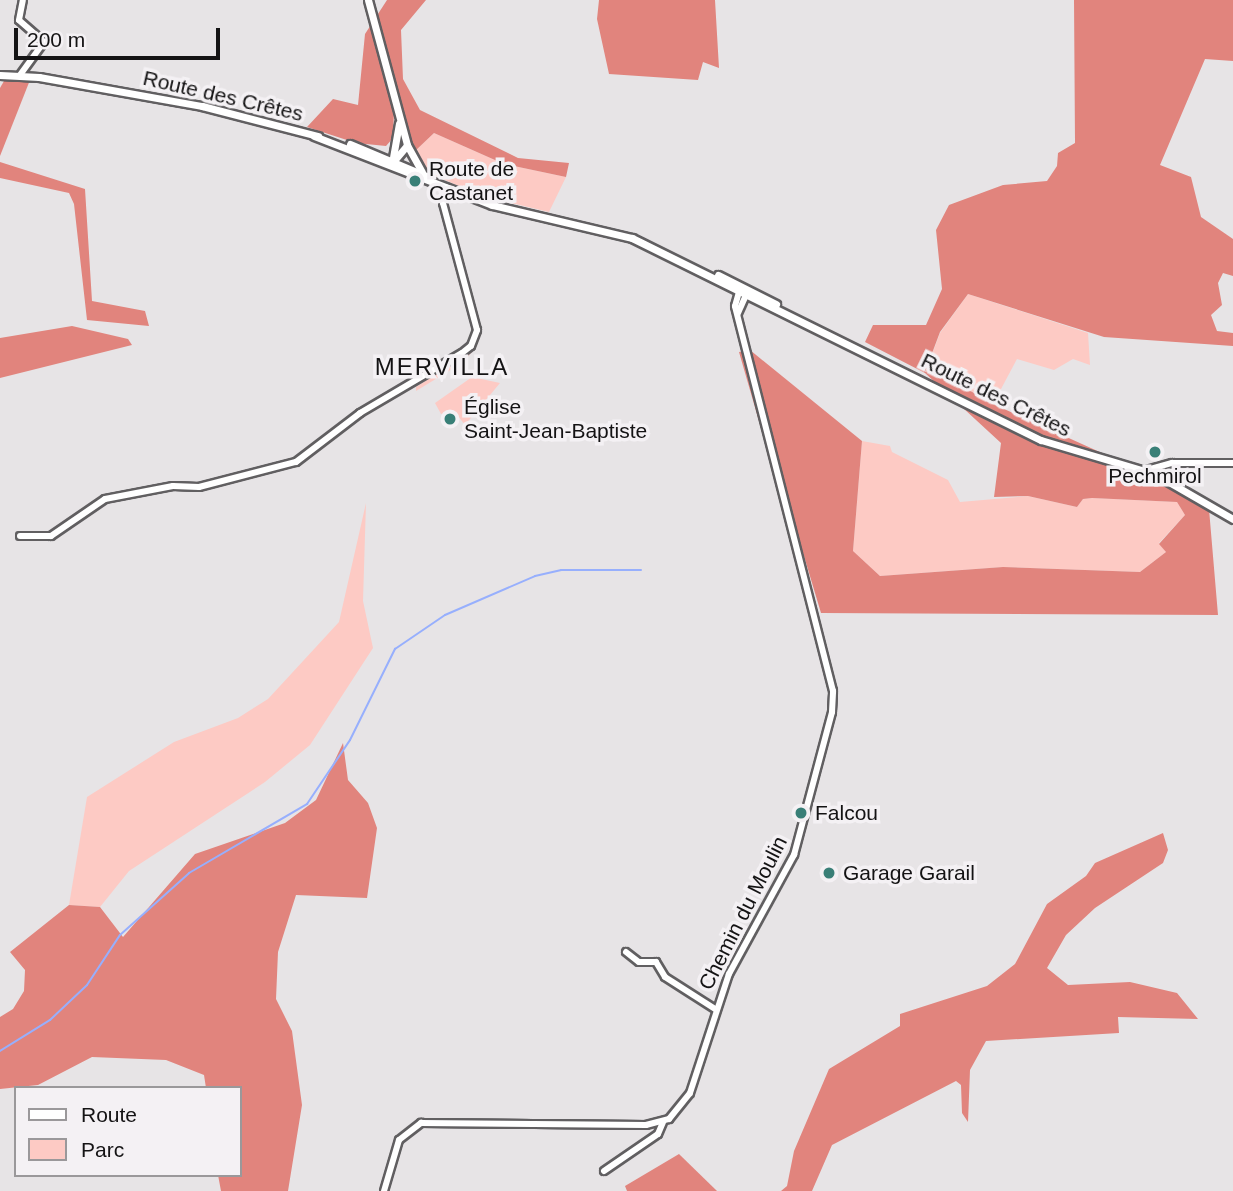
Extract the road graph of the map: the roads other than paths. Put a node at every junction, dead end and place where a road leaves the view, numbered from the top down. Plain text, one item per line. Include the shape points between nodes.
1 (23, 0) edge
2 (368, 0) edge
3 (0, 75) edge
4 (20, 75) junction
5 (400, 120) junction
6 (314, 135) junction
7 (396, 143) junction
8 (407, 145) junction
9 (377, 153) junction
10 (393, 161) junction
11 (423, 174) junction
12 (447, 188) junction
13 (742, 288) junction
14 (747, 294) junction
15 (784, 311) junction
16 (738, 313) junction
17 (1233, 463) edge
18 (1147, 470) junction
19 (1233, 519) edge
20 (20, 536) dead end
21 (626, 952) dead end
22 (715, 1009) junction
23 (663, 1122) junction
24 (604, 1171) dead end
25 (384, 1191) edge

1 - 4 street via 19,20 44,42
2 - 5 street
3 - 4 street, Route des Crêtes
4 - 6 street, Route des Crêtes via 202,106
5 - 7 street
5 - 8 street
6 - 9 street, Route des Crêtes
6 - 10 street, Route des Crêtes
7 - 9 street
7 - 10 street
8 - 10 street
8 - 11 street
9 - 10 street, Route des Crêtes
10 - 11 street, Route des Crêtes
10 - 12 street, Route des Crêtes
11 - 12 street, Route des Crêtes
12 - 13 street, Route des Crêtes via 492,205 605,229
12 - 20 street via 443,203 477,330 473,342 408,388 359,413 296,462 199,487 173,486 105,499 51,536
13 - 14 street, Route des Crêtes
13 - 15 street, Route des Crêtes
13 - 16 street, Chemin du Moulin
14 - 15 street, Route des Crêtes
14 - 16 street
15 - 18 street, Route des Crêtes via 1041,440
16 - 22 street, Chemin du Moulin via 825,654 833,706 794,855 729,974
17 - 18 street via 1172,463
18 - 19 street, Route des Crêtes
21 - 22 street via 639,962 656,962 665,977
22 - 23 street, Chemin du Moulin via 694,1084 676,1112
23 - 24 street, Chemin du Moulin via 658,1134
23 - 25 street via 430,1121 414,1126 398,1140

